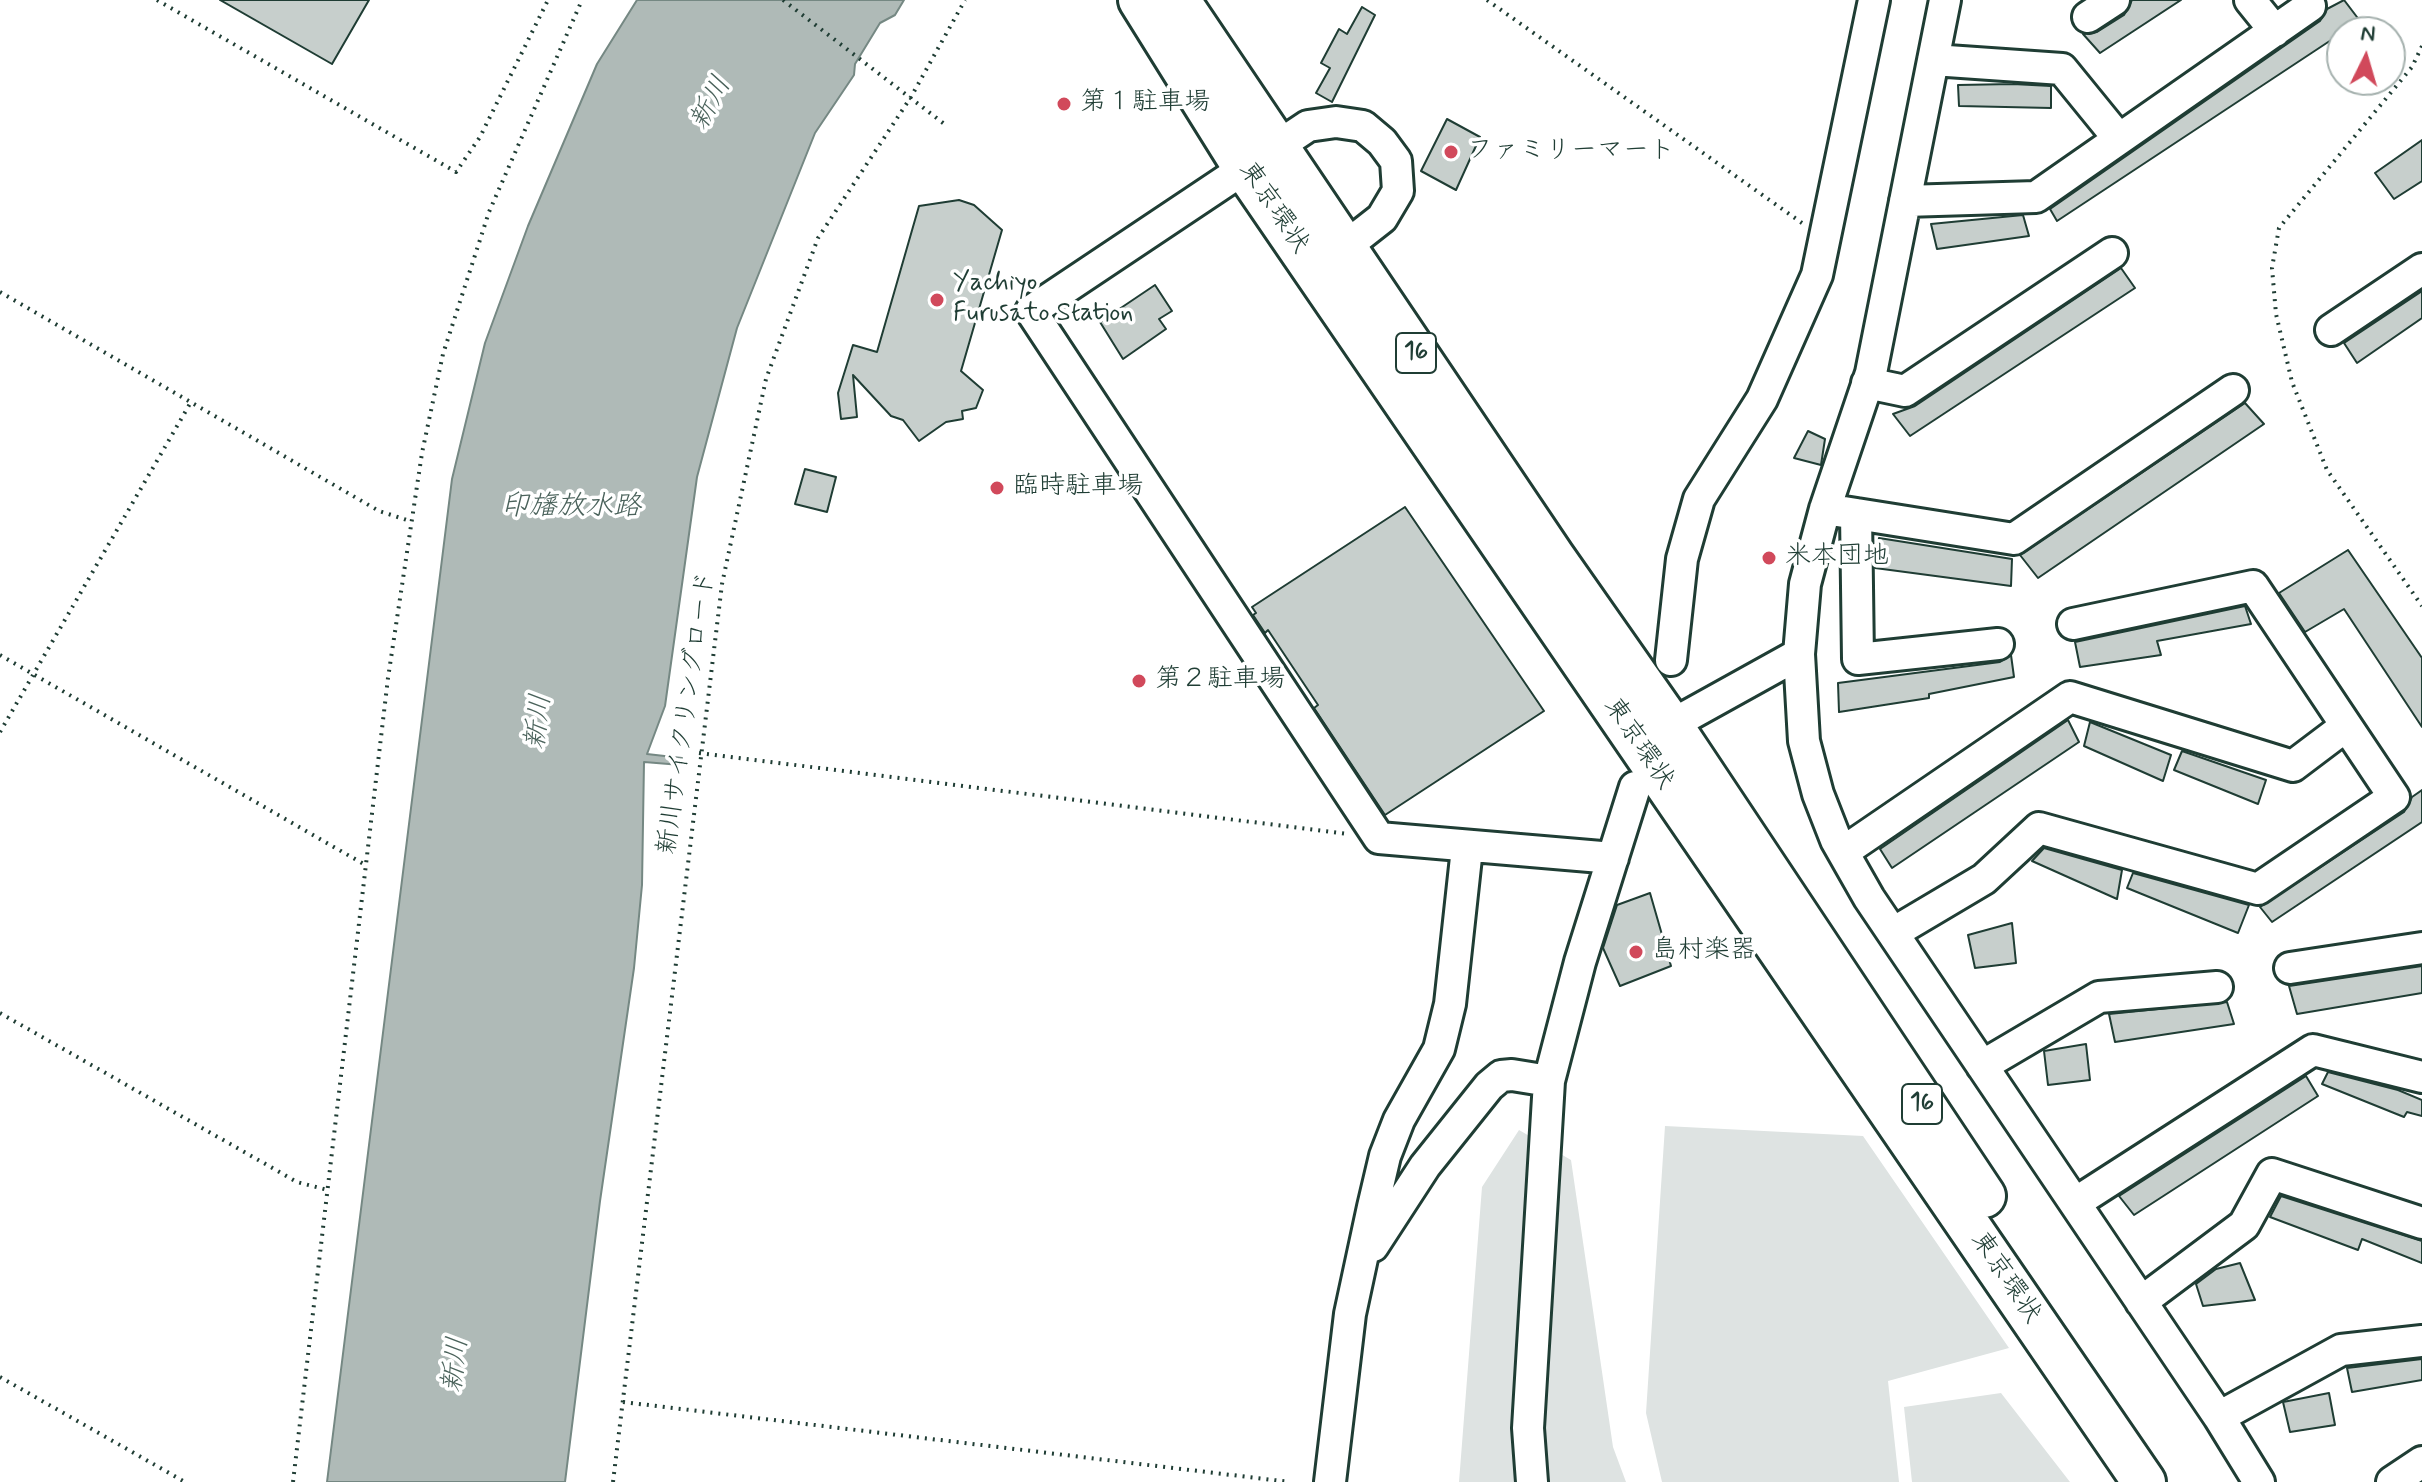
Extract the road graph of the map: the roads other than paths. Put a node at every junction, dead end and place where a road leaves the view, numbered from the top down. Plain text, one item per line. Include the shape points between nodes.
1 (1140, 0) edge
2 (1178, 0) edge
3 (1874, 0) edge
4 (1945, 0) edge
5 (2114, 0) edge
6 (2250, 0) edge
7 (2310, 6) dead end
8 (2088, 17) dead end
9 (2275, 31) junction
10 (1933, 60) junction
11 (2119, 139) junction
12 (1261, 160) junction
13 (1905, 201) junction
14 (1345, 247) junction
15 (2112, 253) dead end
16 (2422, 269) edge
17 (2331, 330) dead end
18 (1867, 383) junction
19 (2233, 390) dead end
20 (1825, 509) junction
21 (1856, 514) junction
22 (2073, 624) dead end
23 (1998, 644) dead end
24 (1799, 654) junction
25 (1671, 660) dead end
26 (2346, 726) junction
27 (1654, 734) junction
28 (1635, 787) dead end
29 (1467, 848) junction
30 (1843, 852) junction
31 (1613, 858) junction
32 (1893, 933) junction
33 (2422, 948) edge
34 (2290, 968) dead end
35 (2217, 987) dead end
36 (1982, 1066) junction
37 (2422, 1077) edge
38 (1549, 1081) junction
39 (2075, 1203) junction
40 (2422, 1223) edge
41 (1360, 1269) junction
42 (2141, 1302) junction
43 (2422, 1341) edge
44 (2219, 1417) junction
45 (2422, 1462) edge
46 (1330, 1482) edge
47 (1532, 1482) edge
48 (2144, 1482) edge
49 (2176, 1482) edge
50 (2259, 1482) edge
51 (2392, 1482) edge

1 - 12 highway, 東京環状 / 16
2 - 12 highway, 東京環状 / 16
3 - 25 street via 1817,275 1762,399 1699,499 1682,559
4 - 10 street
5 - 8 street
6 - 9 street
7 - 9 street
9 - 11 street
10 - 11 street via 2062,69
10 - 13 street
11 - 13 street via 2036,197
12 - 14 highway, 東京環状 / 16
12 - 14 street via 1308,126 1363,126 1382,142 1396,161 1398,191 1382,218
12 - 27 highway, 東京環状 / 16
12 - 29 street via 1031,311 1379,838
13 - 18 street
14 - 27 highway, 東京環状 / 16 via 1553,557
15 - 18 street via 1905,391
16 - 17 street
18 - 20 street
19 - 21 street via 2014,539
20 - 21 street
20 - 24 street via 1805,584
21 - 23 street via 1858,659
22 - 26 street via 2253,586
24 - 27 street
24 - 30 street via 1804,741 1818,794
26 - 30 street via 2293,766 2070,697
26 - 32 street via 2394,797 2258,889 2039,828 1984,879
27 - 48 highway, 東京環状 / 16
27 - 49 highway, 東京環状 / 16
28 - 31 street
29 - 31 street
29 - 41 street via 1450,1004 1439,1049 1385,1156
30 - 32 street
31 - 38 street
32 - 36 street
33 - 34 street
35 - 36 street via 2099,997
36 - 39 street
37 - 39 street via 2313,1050
38 - 41 street via 1512,1075 1489,1086 1425,1166
38 - 47 street via 1528,1428
39 - 42 street
40 - 42 street via 2272,1174 2244,1225
41 - 46 street
42 - 44 street
43 - 44 street via 2341,1350
44 - 50 street
45 - 51 street

